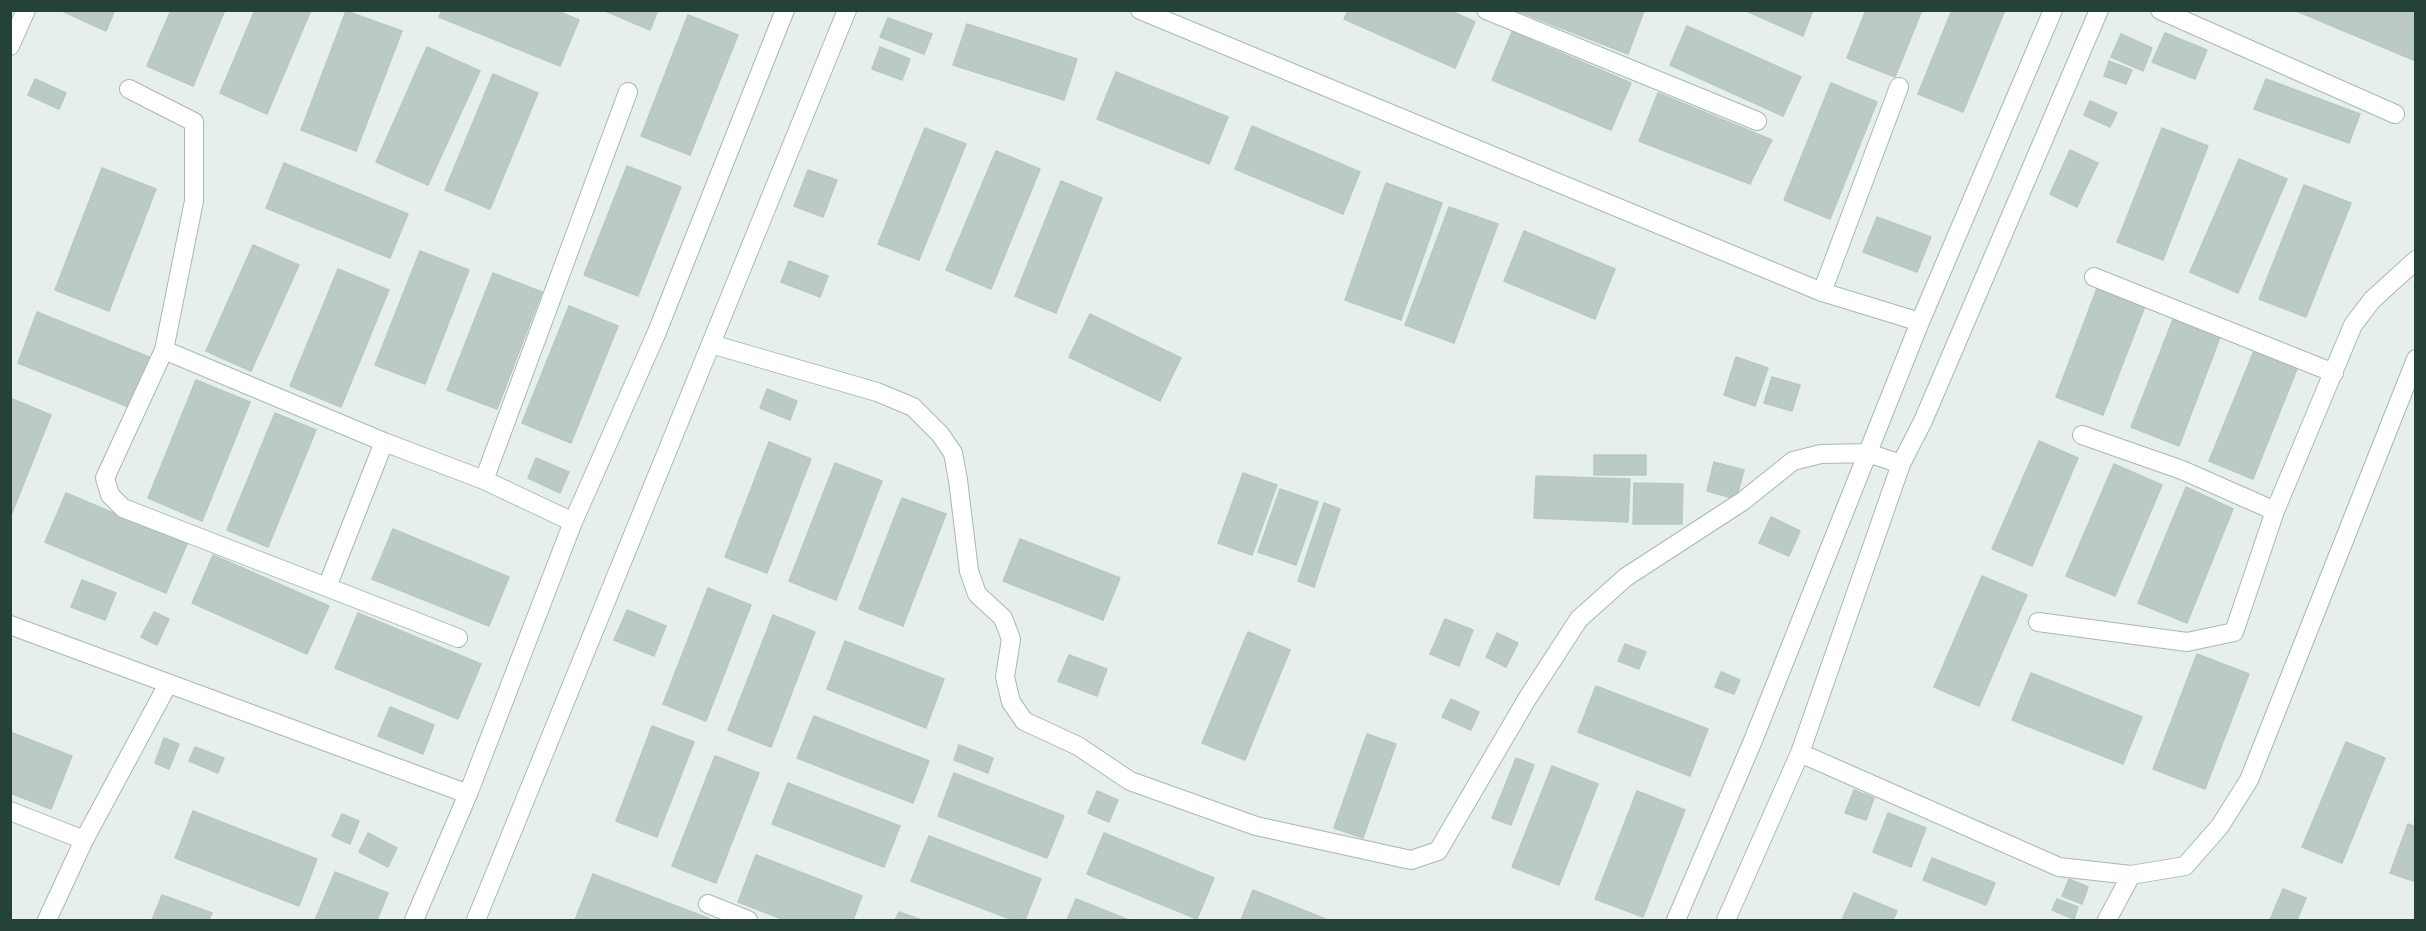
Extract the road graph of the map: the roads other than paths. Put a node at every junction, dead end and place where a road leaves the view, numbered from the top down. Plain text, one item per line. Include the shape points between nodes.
1 (26, 10) edge
2 (785, 10) edge
3 (847, 10) edge
4 (1140, 10) edge
5 (1486, 10) edge
6 (2054, 10) edge
7 (2099, 10) edge
8 (2160, 10) edge
9 (10, 46) edge
10 (1899, 87) dead end
11 (129, 89) dead end
12 (628, 92) dead end
13 (2395, 114) dead end
14 (1757, 121) dead end
15 (2415, 260) edge
16 (2094, 277) dead end
17 (1822, 292) junction
18 (1920, 322) junction
19 (711, 344) junction
20 (164, 350) junction
21 (2415, 359) edge
22 (2334, 373) junction
23 (2082, 435) dead end
24 (384, 441) junction
25 (1868, 453) junction
26 (1901, 464) junction
27 (484, 480) junction
28 (2275, 511) junction
29 (573, 522) junction
30 (327, 587) junction
31 (2038, 622) dead end
32 (10, 625) edge
33 (458, 638) dead end
34 (168, 684) junction
35 (1800, 753) junction
36 (468, 794) junction
37 (10, 811) edge
38 (84, 840) junction
39 (2131, 875) junction
40 (708, 904) dead end
41 (47, 921) edge
42 (414, 921) edge
43 (476, 921) edge
44 (748, 921) edge
45 (1676, 921) edge
46 (1726, 921) edge
47 (2107, 921) edge

1 - 9 street
2 - 29 street via 657,332
3 - 19 street
4 - 17 street
5 - 14 street
6 - 18 street
7 - 26 street
8 - 13 street
10 - 17 street
11 - 20 street via 195,122 194,201
12 - 27 street
15 - 22 street via 2372,300 2353,325
16 - 22 street
17 - 18 street
18 - 25 street
19 - 25 street via 877,392 913,407 940,434 953,453 969,571 976,594 1003,618 1011,639 1005,677 1011,702 1024,721 1078,746 1130,781 1256,826 1411,860 1438,851 1527,699 1579,620 1626,577 1743,501 1793,461 1821,454
19 - 43 street
20 - 24 street
20 - 30 street via 105,478 110,495 123,508
21 - 39 street via 2249,780 2220,826 2185,866
22 - 28 street
23 - 28 street via 2182,470
24 - 27 street
24 - 30 street
25 - 26 street
25 - 45 street
26 - 35 street
27 - 29 street
28 - 31 street via 2234,632 2187,642
29 - 36 street
30 - 33 street
32 - 34 street
34 - 36 street
34 - 38 street
35 - 39 street via 2059,867
35 - 46 street
36 - 42 street
37 - 38 street
38 - 41 street
39 - 47 street
40 - 44 street

